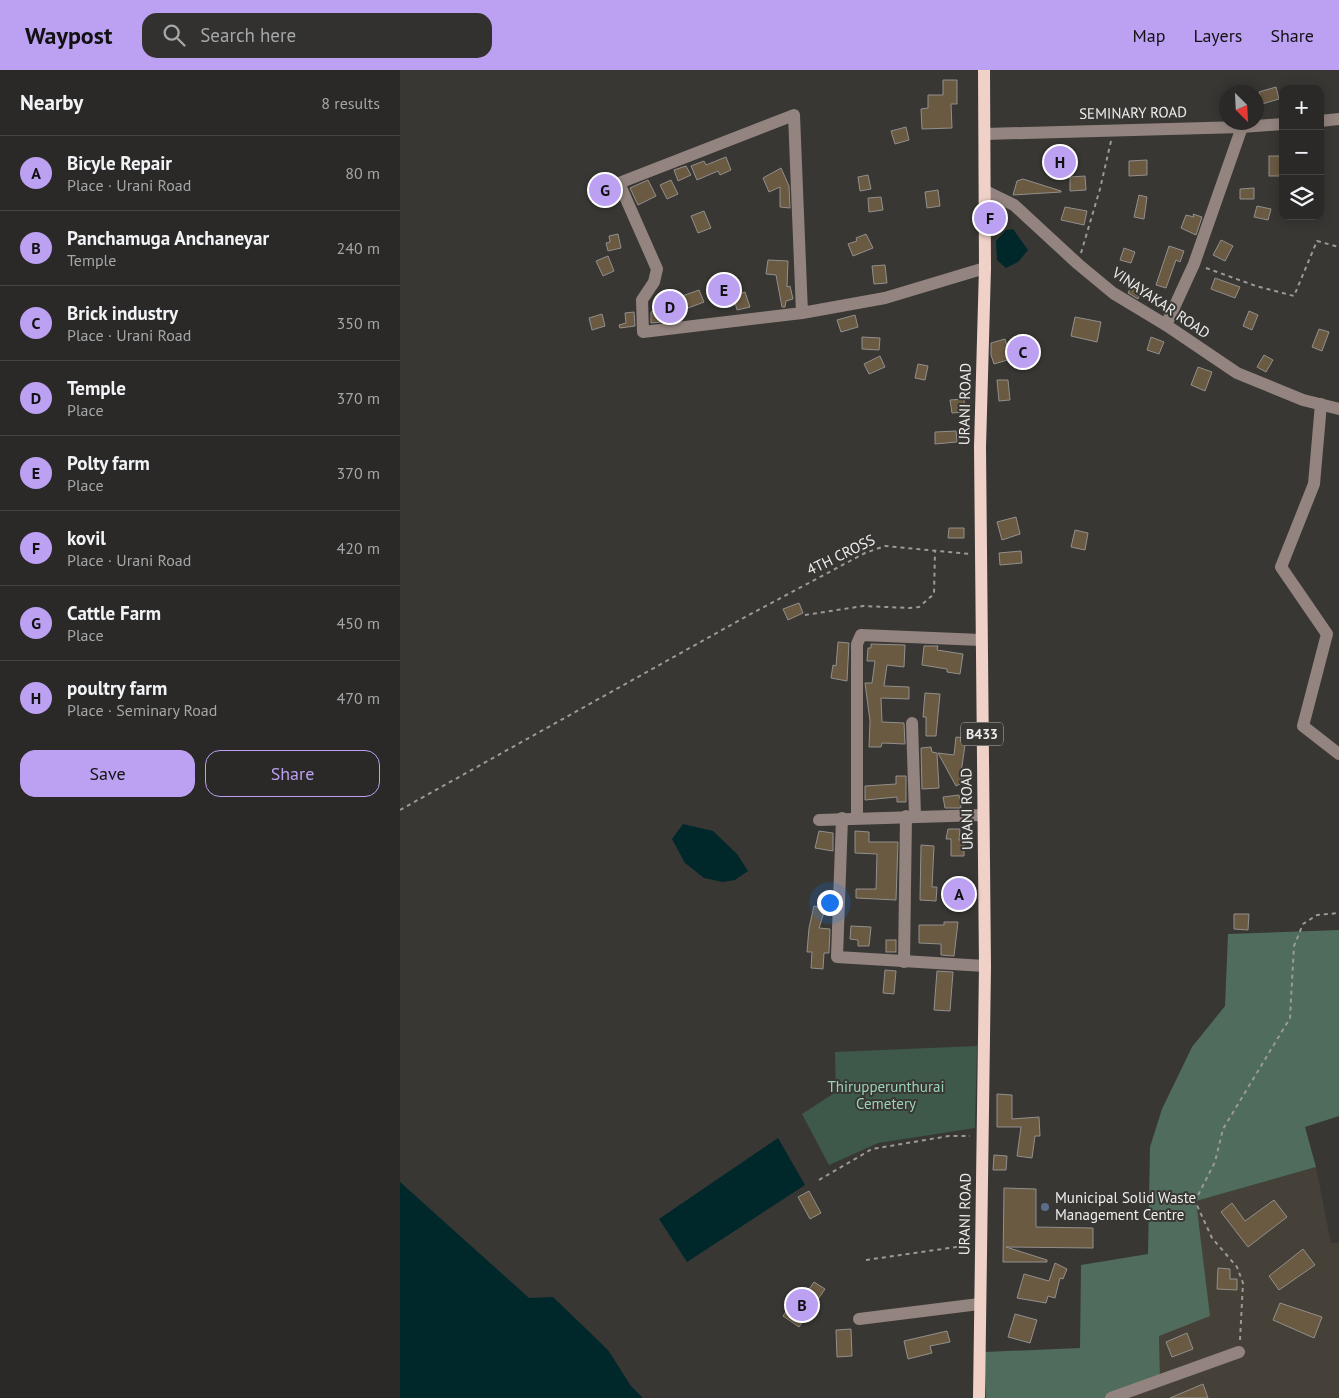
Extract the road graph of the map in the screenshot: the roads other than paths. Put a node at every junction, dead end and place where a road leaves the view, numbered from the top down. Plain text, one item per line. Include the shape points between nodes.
1 (984, 70) edge
2 (1339, 119) edge
3 (1324, 120) edge
4 (1279, 124) edge
5 (1264, 125) edge
6 (1219, 127) edge
7 (1241, 130) edge
8 (985, 134) junction
9 (984, 192) junction
10 (985, 268) junction
11 (802, 312) junction
12 (1166, 325) junction
13 (1321, 404) junction
14 (1339, 409) edge
15 (981, 640) junction
16 (912, 723) dead end
17 (1339, 754) edge
18 (983, 815) junction
19 (911, 816) junction
20 (842, 818) junction
21 (857, 818) junction
22 (819, 820) dead end
23 (904, 962) junction
24 (985, 966) junction
25 (979, 1304) junction
26 (859, 1319) dead end
27 (1239, 1352) road end
28 (979, 1398) edge
29 (1110, 1398) edge

1 - 8 main road, URANI ROAD / B433
2 - 3 street
4 - 5 street, SEMINARY ROAD
6 - 8 street, SEMINARY ROAD
7 - 12 street via 1194,264
8 - 9 main road, URANI ROAD / B433
9 - 10 main road, URANI ROAD / B433
9 - 12 street, VINAYAKAR ROAD via 1014,205 1113,293
10 - 11 street via 885,298
10 - 15 main road, URANI ROAD / B433 via 980,447
11 - 11 street via 643,332 642,300 654,282 657,269 619,183 794,115
12 - 13 street, VINAYAKAR ROAD via 1237,373
13 - 14 street, VINAYAKAR ROAD
13 - 17 street via 1314,484 1281,567 1327,634 1303,726
15 - 18 main road, URANI ROAD / B433
15 - 21 street via 861,635 857,644
16 - 19 street
18 - 19 street
18 - 24 main road, URANI ROAD / B433
19 - 21 street
19 - 23 street
20 - 21 street
20 - 22 street
20 - 23 street via 837,957
23 - 24 street
24 - 25 main road, URANI ROAD / B433
25 - 26 street
25 - 28 main road, URANI ROAD / B433
27 - 29 street

